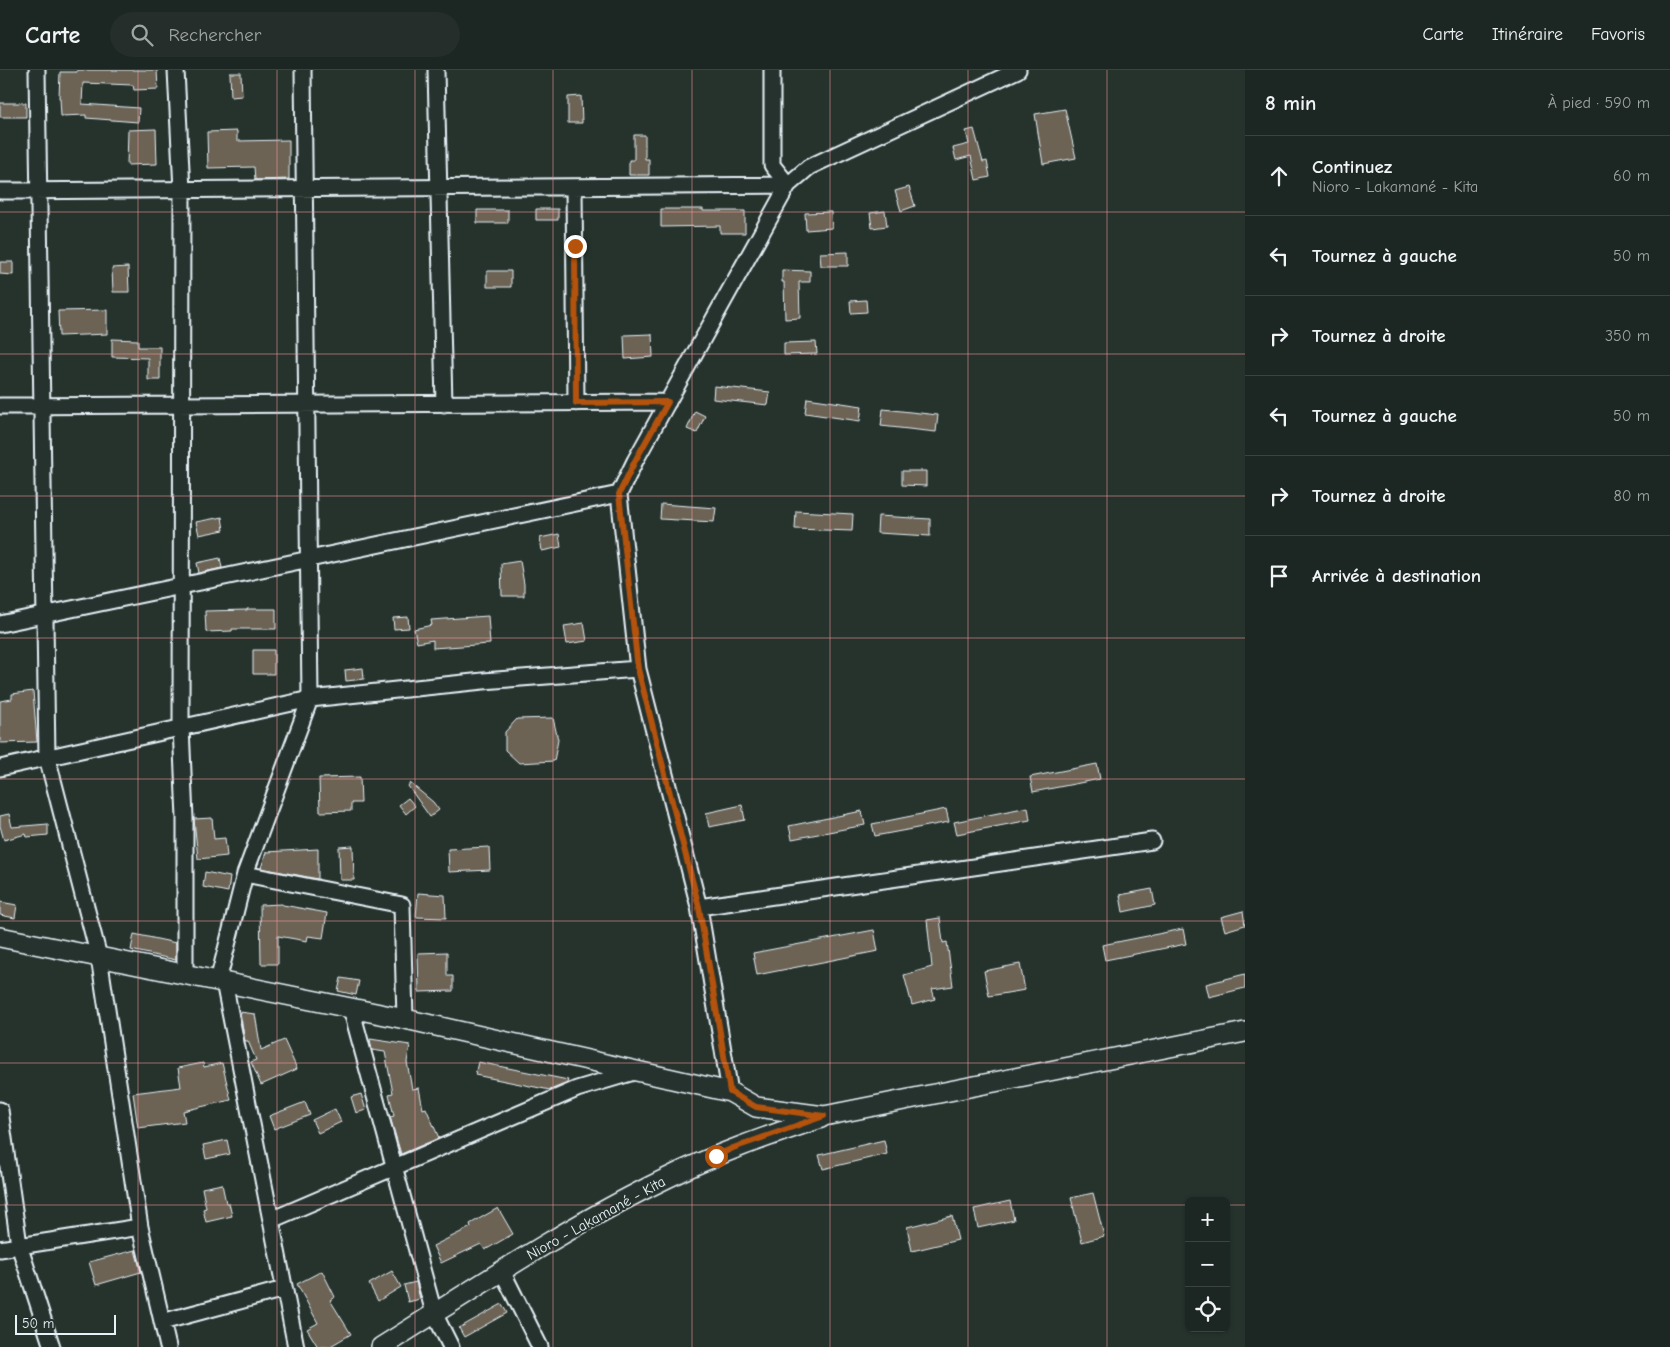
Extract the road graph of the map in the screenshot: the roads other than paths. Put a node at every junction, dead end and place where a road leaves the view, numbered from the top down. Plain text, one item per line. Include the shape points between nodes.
1 (37, 70) edge
2 (176, 70) edge
3 (303, 70) edge
4 (436, 70) edge
5 (772, 70) edge
6 (1018, 70) edge
7 (788, 185) junction
8 (574, 187) junction
9 (439, 188) junction
10 (304, 189) junction
11 (182, 190) junction
12 (0, 191) edge
13 (39, 191) junction
14 (668, 402) junction
15 (576, 403) junction
16 (306, 404) junction
17 (444, 404) junction
18 (182, 405) junction
19 (0, 406) edge
20 (42, 406) junction
21 (619, 494) junction
22 (308, 560) junction
23 (181, 586) junction
24 (45, 614) junction
25 (0, 624) edge
26 (638, 669) junction
27 (310, 699) junction
28 (181, 727) junction
29 (47, 757) junction
30 (0, 768) edge
31 (1152, 841) dead end
32 (244, 874) junction
33 (699, 907) junction
34 (0, 937) edge
35 (99, 957) junction
36 (184, 974) junction
37 (221, 982) junction
38 (351, 1008) junction
39 (405, 1019) junction
40 (1245, 1032) edge
41 (634, 1072) junction
42 (730, 1092) junction
43 (0, 1110) edge
44 (824, 1116) junction
45 (394, 1167) junction
46 (271, 1220) junction
47 (140, 1227) junction
48 (19, 1245) junction
49 (0, 1249) edge
50 (502, 1271) junction
51 (284, 1289) junction
52 (434, 1314) junction
53 (162, 1322) junction
54 (52, 1347) edge
55 (168, 1347) edge
56 (296, 1347) edge
57 (381, 1347) edge
58 (450, 1347) edge
59 (540, 1347) edge

1 - 13 street
2 - 11 street
3 - 10 street
4 - 9 street
5 - 7 street via 772,165
6 - 7 street via 809,167
7 - 8 street
7 - 14 street
8 - 9 street
8 - 15 street
9 - 10 street
9 - 17 street
10 - 11 street
10 - 16 street
11 - 13 street
11 - 18 street
12 - 13 street
13 - 20 street
14 - 15 street
14 - 21 street
15 - 17 street
16 - 17 street
16 - 18 street
16 - 22 street
18 - 20 street
18 - 23 street
19 - 20 street
20 - 24 street
21 - 22 street
21 - 26 street
22 - 23 street
22 - 27 street
23 - 24 street
23 - 28 street
24 - 25 street
24 - 29 street
26 - 27 street
26 - 33 street
27 - 28 street
27 - 32 street
28 - 29 street
28 - 36 street via 185,818
29 - 30 street
29 - 35 street
31 - 33 street
32 - 37 street
32 - 39 street via 402,905
33 - 42 street
34 - 35 main road
35 - 36 main road
35 - 47 street
36 - 37 main road
37 - 38 main road
37 - 46 street
38 - 39 main road
38 - 45 street
39 - 41 main road
40 - 44 main road
41 - 42 main road
41 - 45 street via 577,1089
42 - 44 main road via 756,1107
43 - 48 street
44 - 50 main road, Nioro - Lakamané - Kita via 733,1148 665,1179 550,1241
45 - 46 street
45 - 52 street
46 - 51 street
47 - 48 street
47 - 53 street
48 - 49 street
48 - 54 street
50 - 52 main road, Nioro - Lakamané - Kita
50 - 59 street
51 - 53 street
51 - 56 street
52 - 57 main road, Nioro - Lakamané - Kita
52 - 58 street
53 - 55 street

